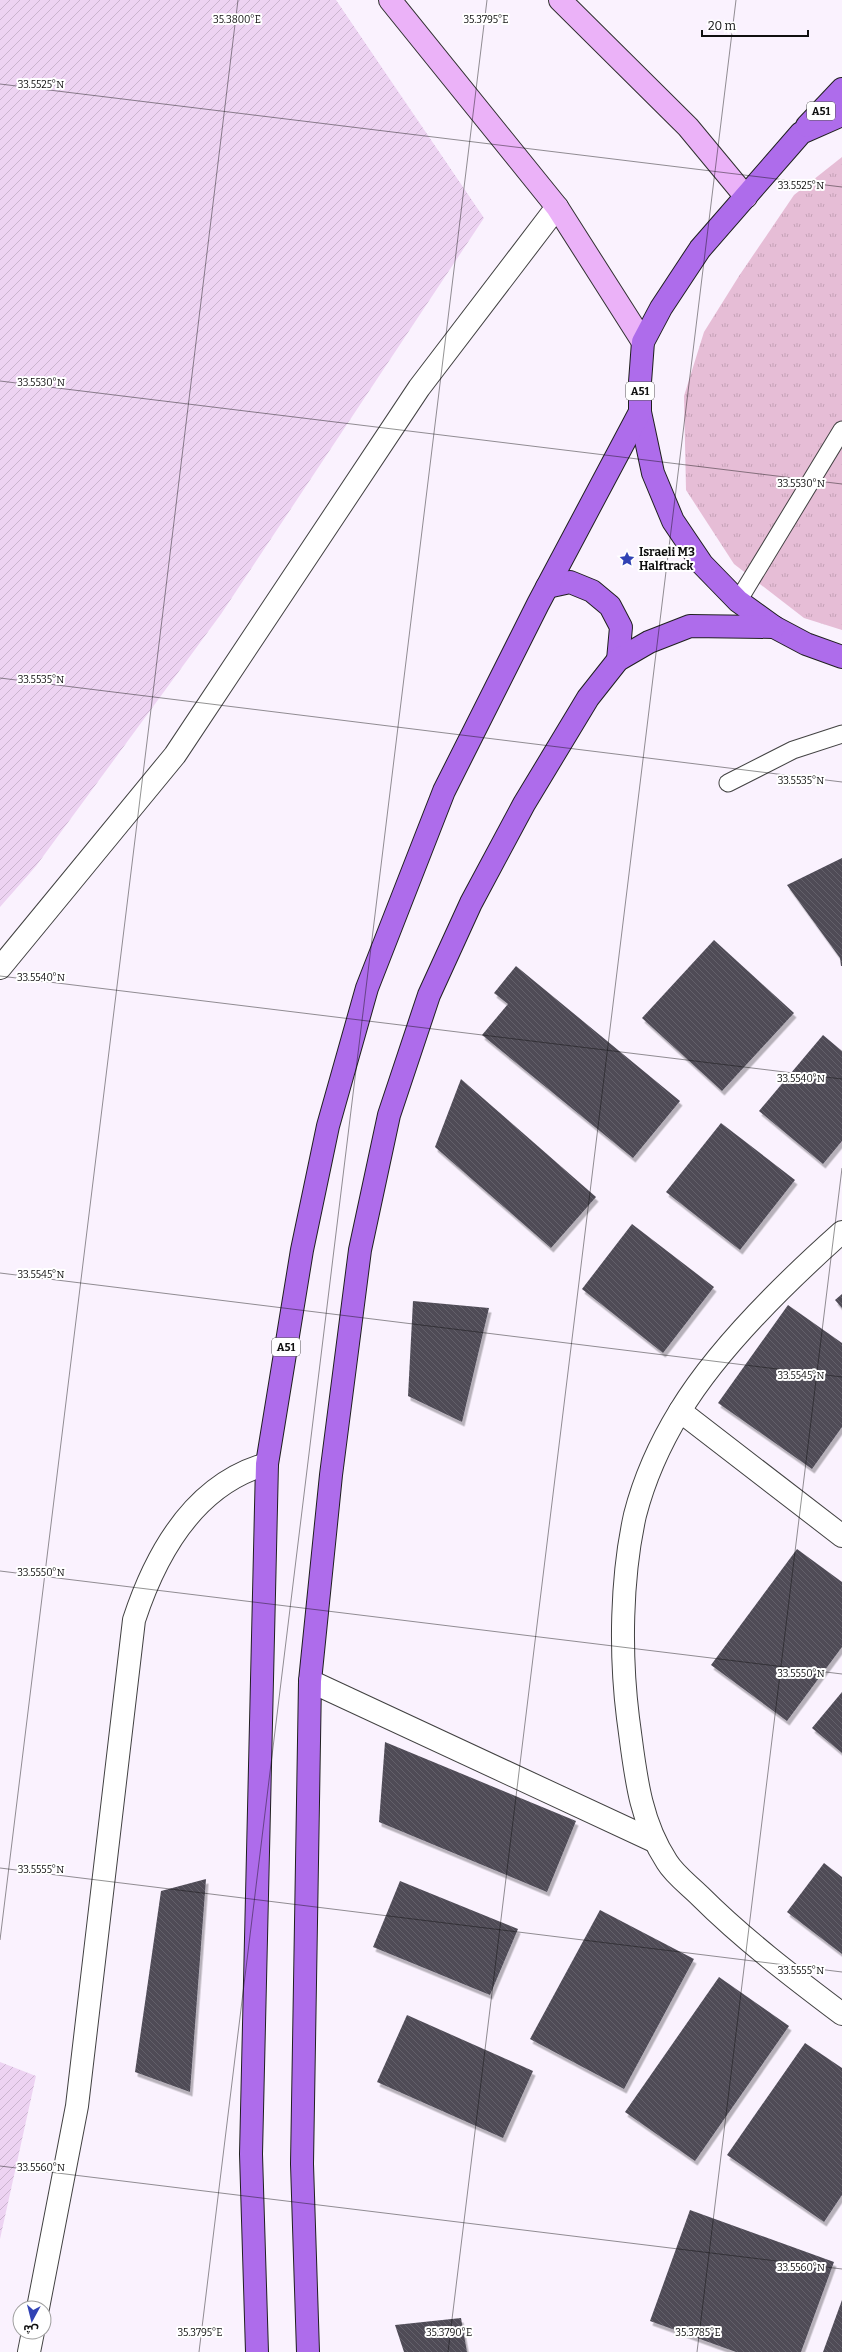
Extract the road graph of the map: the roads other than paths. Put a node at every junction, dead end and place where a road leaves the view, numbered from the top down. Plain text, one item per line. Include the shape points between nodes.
1 (390, 0) edge
2 (560, 0) edge
3 (842, 89) edge
4 (842, 115) edge
5 (801, 133) junction
6 (746, 196) junction
7 (556, 207) junction
8 (643, 342) junction
9 (640, 412) junction
10 (842, 430) edge
11 (547, 587) junction
12 (738, 601) junction
13 (774, 626) junction
14 (842, 657) edge
15 (618, 660) junction
16 (842, 734) edge
17 (728, 783) dead end
18 (0, 968) edge
19 (842, 1232) edge
20 (680, 1411) junction
21 (267, 1464) junction
22 (842, 1536) edge
23 (310, 1681) junction
24 (654, 1841) junction
25 (842, 2014) edge
26 (40, 2300) edge
27 (31, 2340) edge
28 (29, 2352) edge
29 (257, 2352) edge
30 (308, 2352) edge

1 - 7 main road
2 - 6 main road via 688,127
3 - 5 highway, A51
4 - 5 highway, A51
5 - 6 highway, A51
6 - 8 highway, A51 via 700,249 661,308
7 - 8 main road
7 - 18 street via 419,388 175,755
8 - 9 highway, A51
9 - 11 highway, A51
9 - 12 highway, A51 via 653,473 673,521 702,564
10 - 12 lane
11 - 15 highway via 570,582 592,591 610,606 621,627
11 - 21 highway, A51 via 444,791 366,988 328,1126 305,1234
12 - 13 highway, A51
13 - 14 highway, A51 via 806,644
13 - 15 highway, A51 via 690,626 649,642
15 - 23 highway, A51 via 588,698 524,804 471,903 429,995 389,1115 360,1250 331,1475
16 - 17 lane via 793,750
19 - 20 street via 814,1257 727,1348
20 - 22 street
20 - 24 street via 654,1463 636,1513 627,1565 624,1612 625,1695 638,1796
21 - 26 street via 249,1469 219,1486 177,1528 142,1596 134,1620 77,2106
21 - 29 highway, A51 via 251,2154
23 - 24 street
23 - 30 highway, A51 via 302,2164
24 - 25 street via 669,1865 726,1922
27 - 28 street

